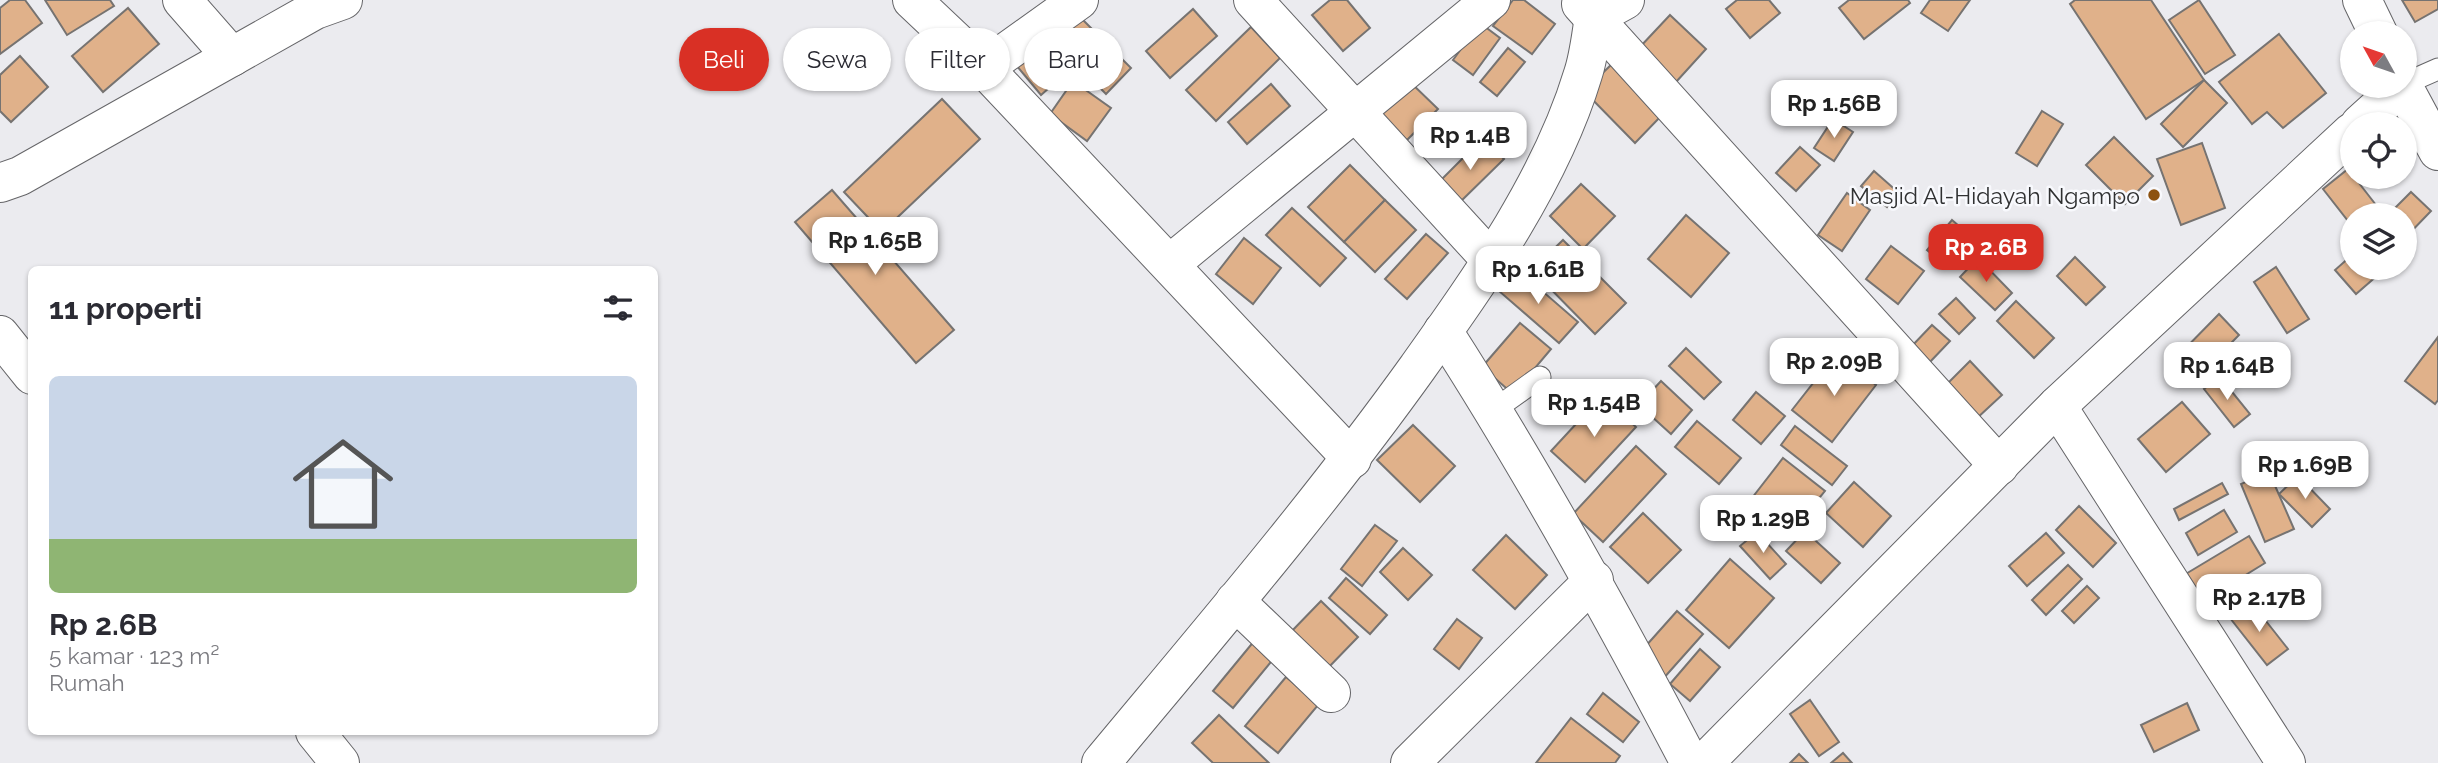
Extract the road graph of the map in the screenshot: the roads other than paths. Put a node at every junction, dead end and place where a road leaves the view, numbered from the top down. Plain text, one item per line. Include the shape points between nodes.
1 (182, 0) edge
2 (343, 0) edge
3 (912, 0) edge
4 (1079, 0) edge
5 (1253, 0) edge
6 (1490, 0) edge
7 (2362, 0) edge
8 (1599, 6) edge
9 (2372, 21) edge
10 (942, 28) edge
11 (1010, 49) edge
12 (232, 57) junction
13 (2438, 69) edge
14 (2417, 79) edge
15 (1006, 91) edge
16 (2389, 98) edge
17 (2410, 98) edge
18 (1356, 109) junction
19 (2373, 112) edge
20 (2340, 143) edge
21 (2438, 151) edge
22 (0, 183) edge
23 (1491, 260) junction
24 (1170, 264) junction
25 (1443, 331) junction
26 (0, 335) edge
27 (28, 370) edge
28 (1540, 377) dead end
29 (2057, 406) junction
30 (1494, 410) junction
31 (1352, 459) junction
32 (1999, 466) junction
33 (1594, 580) junction
34 (1235, 601) junction
35 (1331, 693) dead end
36 (317, 735) edge
37 (340, 763) edge
38 (1101, 763) edge
39 (1410, 763) edge
40 (1690, 763) edge
41 (1704, 763) edge
42 (2286, 763) edge

1 - 12 street
2 - 12 street via 315,10
3 - 10 street
4 - 11 street
5 - 18 street
6 - 18 street
7 - 9 street
8 - 23 street via 1584,73 1555,147
8 - 32 street
12 - 22 street
13 - 14 lane
15 - 24 street
16 - 19 street
17 - 21 street
18 - 23 street
18 - 24 street
20 - 29 street
23 - 25 street
24 - 31 street
25 - 30 street
25 - 31 street
26 - 27 street
28 - 30 lane
29 - 32 street
29 - 42 street
30 - 33 street
31 - 34 street
32 - 41 street
33 - 39 street
33 - 40 street
34 - 35 street
34 - 38 street
36 - 37 street

